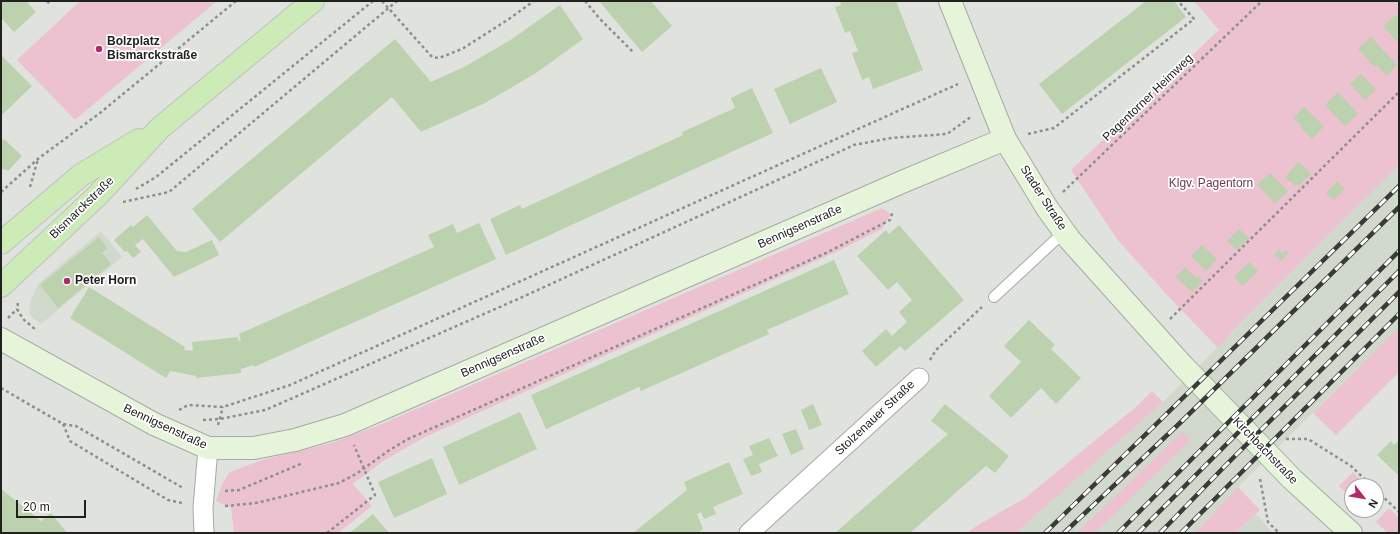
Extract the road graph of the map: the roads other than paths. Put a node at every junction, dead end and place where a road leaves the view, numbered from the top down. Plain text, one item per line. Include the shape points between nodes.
1 (312, 1) edge
2 (950, 1) edge
3 (160, 128) junction
4 (1005, 139) junction
5 (1064, 232) junction
6 (1, 243) edge
7 (1, 286) edge
8 (994, 297) road end
9 (1, 339) edge
10 (1183, 366) joint
11 (919, 378) road end
12 (208, 448) junction
13 (204, 533) edge
14 (749, 533) edge
15 (1351, 533) edge

1 - 3 main road, Bismarckstraße
2 - 4 street, Stader Straße
3 - 6 main road, Bismarckstraße via 81,175
3 - 7 main road, Bismarckstraße via 98,195
4 - 5 street, Stader Straße
4 - 12 street, Bennigsenstraße via 345,425 295,440 254,448
5 - 8 lane
5 - 10 street, Stader Straße
9 - 12 street, Bennigsenstraße via 154,424
10 - 15 street, Kirchbachstraße via 1292,479
11 - 14 street, Stolzenauer Straße
12 - 13 street via 203,508

